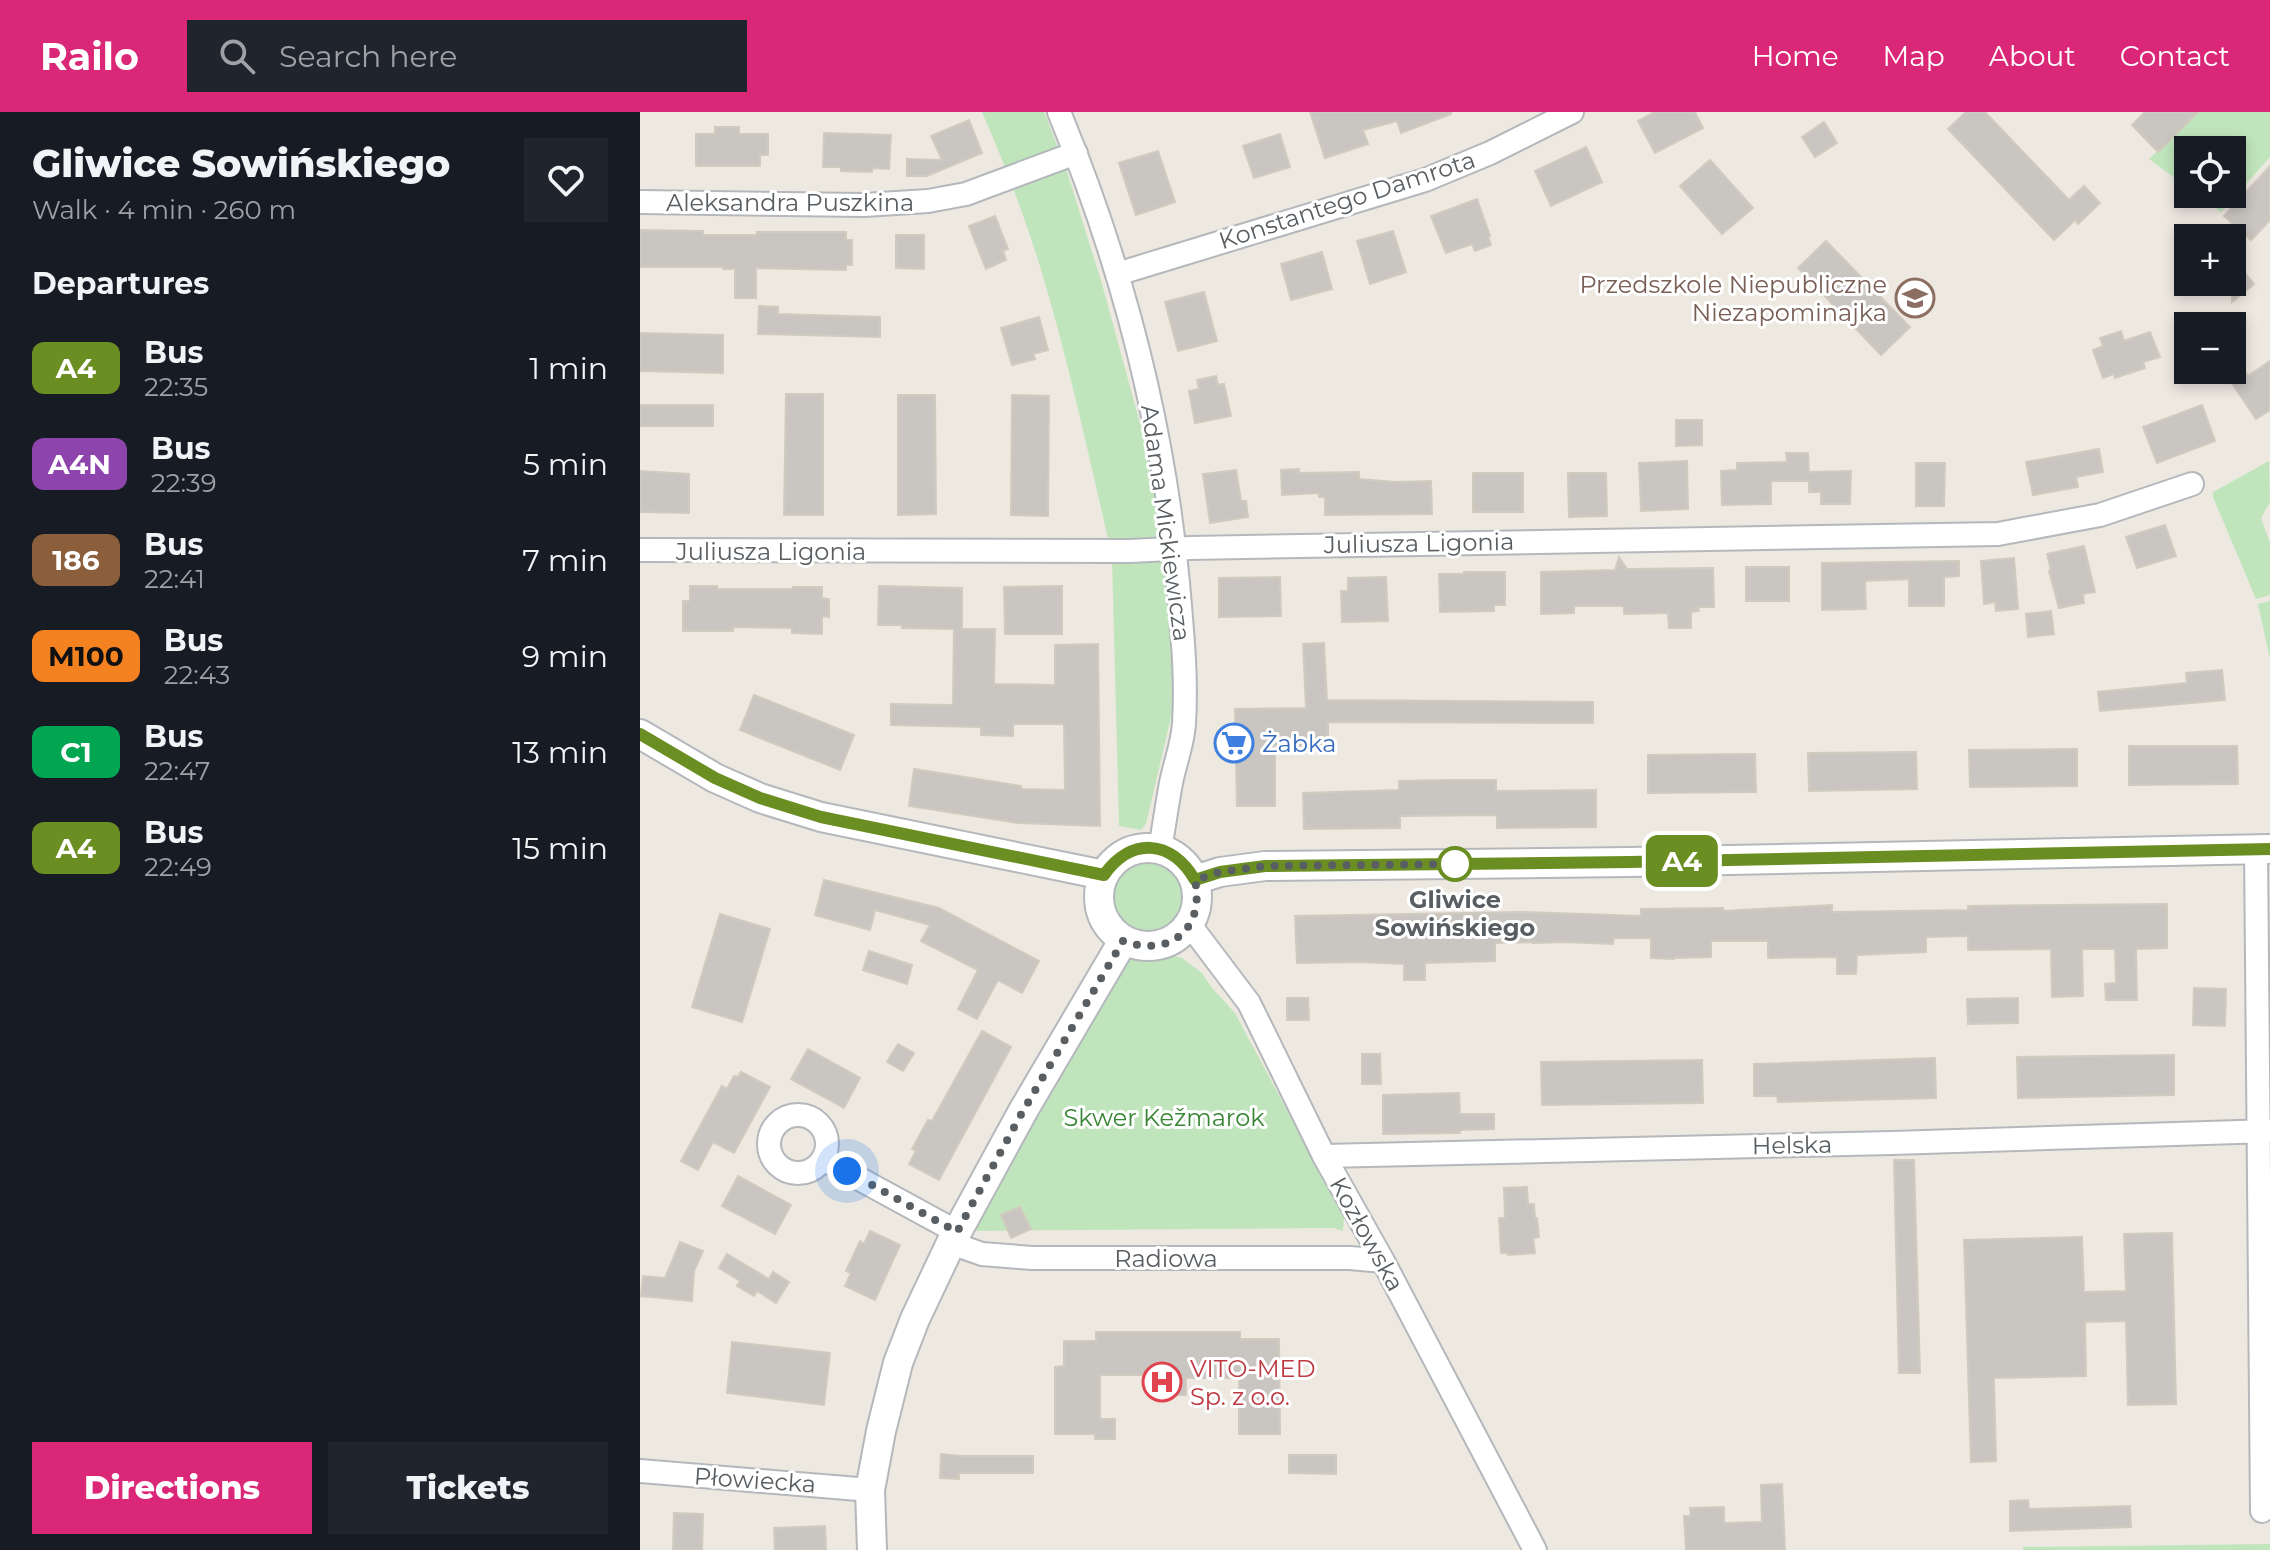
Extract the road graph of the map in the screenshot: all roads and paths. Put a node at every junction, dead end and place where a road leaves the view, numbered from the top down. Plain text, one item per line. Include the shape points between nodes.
1 (1059, 112) edge
2 (1572, 112) edge
3 (1076, 153) junction
4 (640, 202) edge
5 (1117, 274) junction
6 (2192, 484) dead end
7 (1175, 548) junction
8 (640, 550) edge
9 (640, 734) edge
10 (1160, 849) junction
11 (2263, 849) edge
12 (1104, 875) junction
13 (1195, 880) junction
14 (1190, 925) junction
15 (1123, 941) junction
16 (2264, 1131) edge
17 (1324, 1156) junction
18 (823, 1159) dead end
19 (954, 1237) junction
20 (1383, 1261) junction
21 (640, 1471) edge
22 (870, 1490) junction
23 (2262, 1511) dead end
24 (872, 1550) edge
25 (1535, 1550) edge

1 - 3 street, Adama Mickiewicza
2 - 5 street, Konstantego Damrota via 1425,180
3 - 4 street, Aleksandra Puszkina via 966,194 928,201
3 - 5 street, Adama Mickiewicza
5 - 7 street, Adama Mickiewicza via 1161,457
6 - 7 street, Juliusza Ligonia via 2100,515 1998,534
7 - 8 street, Juliusza Ligonia
7 - 10 street, Adama Mickiewicza via 1185,663 1184,727
9 - 12 street via 715,778 821,817
10 - 12 street via 1127,852
10 - 13 street via 1175,855
11 - 13 street via 1265,866
11 - 16 street
12 - 15 street via 1099,889 1102,916
13 - 14 street via 1198,895
14 - 15 street via 1165,944 1149,947
14 - 17 street, Kozłowska via 1249,1003
15 - 19 street
16 - 17 street, Helska
16 - 23 street
17 - 20 street, Kozłowska
18 - 19 street, Radiowa
19 - 20 street, Radiowa via 982,1254 1032,1258
19 - 22 street via 898,1363
20 - 25 street, Kozłowska
21 - 22 street, Płowiecka
22 - 24 street

